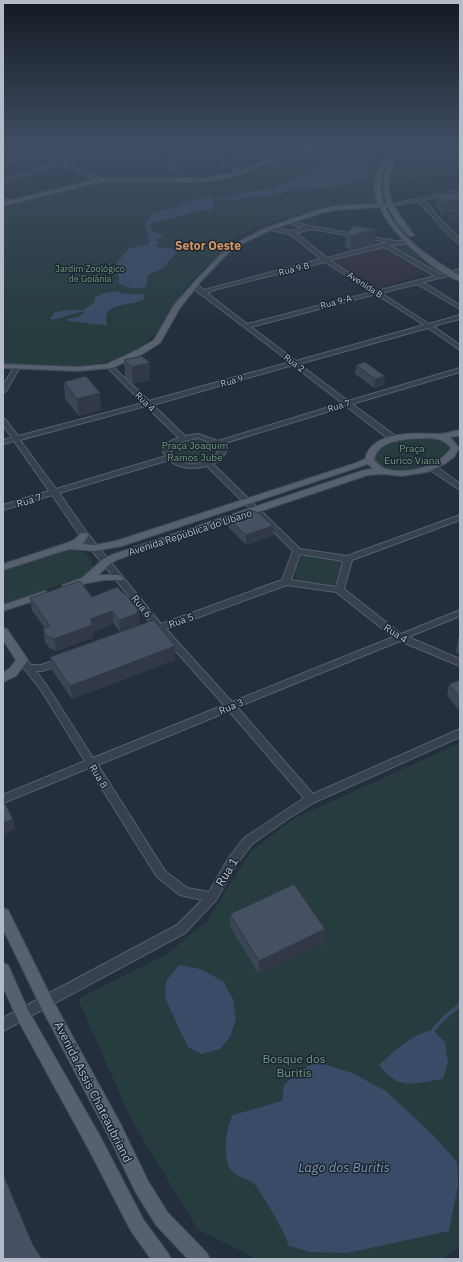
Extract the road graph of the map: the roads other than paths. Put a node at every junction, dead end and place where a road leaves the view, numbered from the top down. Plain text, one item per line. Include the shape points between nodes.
1 (381, 205) junction
2 (390, 205) joint
3 (427, 206) edge
4 (445, 218) dead end
5 (437, 219) junction
6 (291, 220) junction
7 (311, 227) junction
8 (268, 229) junction
9 (292, 233) junction
10 (381, 240) junction
11 (406, 241) junction
12 (396, 242) junction
13 (460, 242) edge
14 (386, 246) junction
15 (327, 261) junction
16 (460, 271) edge
17 (450, 273) junction
18 (439, 276) junction
19 (460, 279) edge
20 (418, 282) junction
21 (195, 286) junction
22 (374, 292) junction
23 (202, 293) junction
24 (460, 307) edge
25 (460, 317) edge
26 (246, 326) junction
27 (429, 326) junction
28 (460, 348) edge
29 (294, 364) junction
30 (3, 366) edge
31 (109, 366) junction
32 (17, 367) junction
33 (460, 370) edge
34 (3, 391) edge
35 (347, 403) junction
36 (147, 404) junction
37 (3, 420) edge
38 (460, 433) edge
39 (440, 436) junction
40 (16, 438) junction
41 (183, 438) junction
42 (394, 439) junction
43 (3, 442) edge
44 (218, 443) junction
45 (458, 447) edge
46 (170, 457) junction
47 (369, 460) junction
48 (208, 463) junction
49 (432, 468) junction
50 (383, 471) junction
51 (311, 481) junction
52 (460, 488) edge
53 (320, 489) junction
54 (55, 492) junction
55 (247, 501) junction
56 (3, 508) edge
57 (256, 510) junction
58 (460, 518) edge
59 (84, 535) junction
60 (68, 546) junction
61 (95, 548) junction
62 (298, 551) junction
63 (348, 559) junction
64 (106, 562) junction
65 (3, 567) edge
66 (119, 578) junction
67 (86, 580) junction
68 (286, 582) junction
69 (338, 590) junction
70 (3, 608) edge
71 (460, 614) edge
72 (160, 628) junction
73 (3, 632) edge
74 (145, 633) edge
75 (399, 637) junction
76 (71, 658) edge
77 (25, 664) junction
78 (460, 664) edge
79 (3, 678) edge
80 (230, 707) junction
81 (460, 733) edge
82 (92, 764) junction
83 (3, 799) edge
84 (311, 799) junction
85 (212, 897) junction
86 (3, 914) edge
87 (3, 970) edge
88 (46, 1002) junction
89 (23, 1015) junction
90 (3, 1025) edge
91 (162, 1259) edge
92 (201, 1259) edge

1 - 2 main road
1 - 6 main road via 335,208
1 - 11 main road
2 - 16 main road via 413,237 438,258
3 - 5 street
4 - 5 street
5 - 13 street
6 - 7 street via 296,224
6 - 8 main road
7 - 9 street
7 - 10 street
8 - 9 street, Avenida B
8 - 21 main road via 230,248
9 - 15 street, Avenida B
10 - 12 street
10 - 14 street
11 - 12 street
11 - 17 main road
12 - 14 street, Rua 9 B
14 - 15 street, Rua 9 B
14 - 18 street
15 - 22 street, Avenida B
15 - 23 street, Rua 9 B
16 - 17 street, Rua 9-A
17 - 18 street, Rua 9-A
17 - 19 main road
18 - 20 street, Rua 9-A
20 - 22 street, Rua 9-A
20 - 24 street
21 - 23 street, Rua 2
21 - 31 main road via 177,307 156,342
22 - 26 street, Rua 9-A
22 - 27 street, Avenida B
23 - 26 street, Rua 2
25 - 27 street, Rua 9
26 - 29 street, Rua 2
27 - 28 street, Avenida B
27 - 29 street, Rua 9
29 - 35 street, Rua 2
29 - 36 street, Rua 9
30 - 32 main road
31 - 32 main road via 77,369
31 - 36 street, Rua 4
32 - 34 street
33 - 35 street, Rua 7
35 - 42 street, Rua 2
35 - 44 street, Rua 7
36 - 40 street, Rua 9
36 - 41 street, Rua 4
37 - 40 street, Rua 6
38 - 39 main road
39 - 42 main road
39 - 45 main road
40 - 43 street, Rua 9
40 - 54 street, Rua 6
41 - 44 street via 198,436
41 - 46 street via 168,449
42 - 47 main road via 373,448
44 - 48 street via 222,452 220,456
45 - 49 main road via 450,457
46 - 48 street via 183,464
46 - 54 street, Rua 7
47 - 50 main road
47 - 51 main road, Avenida República do Líbano
48 - 55 street
49 - 50 main road via 398,473
49 - 52 street
50 - 53 main road, Avenida República do Líbano via 367,472
51 - 53 main road
51 - 55 main road, Avenida República do Líbano
53 - 57 main road, Avenida República do Líbano
54 - 56 street, Rua 7
54 - 59 street, Rua 6
55 - 57 street
55 - 61 main road, Avenida República do Líbano via 118,544
57 - 62 street
57 - 64 main road, Avenida República do Líbano
58 - 63 street
59 - 60 main road via 78,542
59 - 61 street, Rua 6
60 - 61 main road, Avenida República do Líbano
60 - 65 main road, Avenida República do Líbano
61 - 64 street, Rua 6
62 - 63 street
62 - 68 street
63 - 69 street
64 - 66 street, Rua 6
64 - 67 main road, Avenida República do Líbano
66 - 67 main road
66 - 72 street, Rua 6
67 - 70 main road, Avenida República do Líbano
68 - 69 street
68 - 72 street, Rua 5
69 - 75 street, Rua 4
71 - 75 street, Rua 3
72 - 74 street, Rua 5
72 - 80 street, Rua 6
73 - 77 main road, Rua 8
75 - 78 street, Rua 4
75 - 80 street, Rua 3
76 - 77 street via 42,668
77 - 79 main road
77 - 82 street, Rua 8 via 44,688
80 - 82 street, Rua 3
80 - 84 street, Rua 6
81 - 84 street, Rua 1
82 - 83 street, Rua 3
82 - 85 street, Rua 8 via 161,874 184,892
84 - 85 street, Rua 1 via 248,841 232,862
85 - 88 street, Rua 1 via 181,929
86 - 88 main road, Avenida Assis Chateaubriand
87 - 89 main road, Avenida Assis Chateaubriand
88 - 89 street, Rua 1
88 - 92 main road, Avenida Assis Chateaubriand via 142,1187 162,1219
89 - 90 street, Rua 1
89 - 91 main road, Avenida Assis Chateaubriand via 102,1155 137,1225

